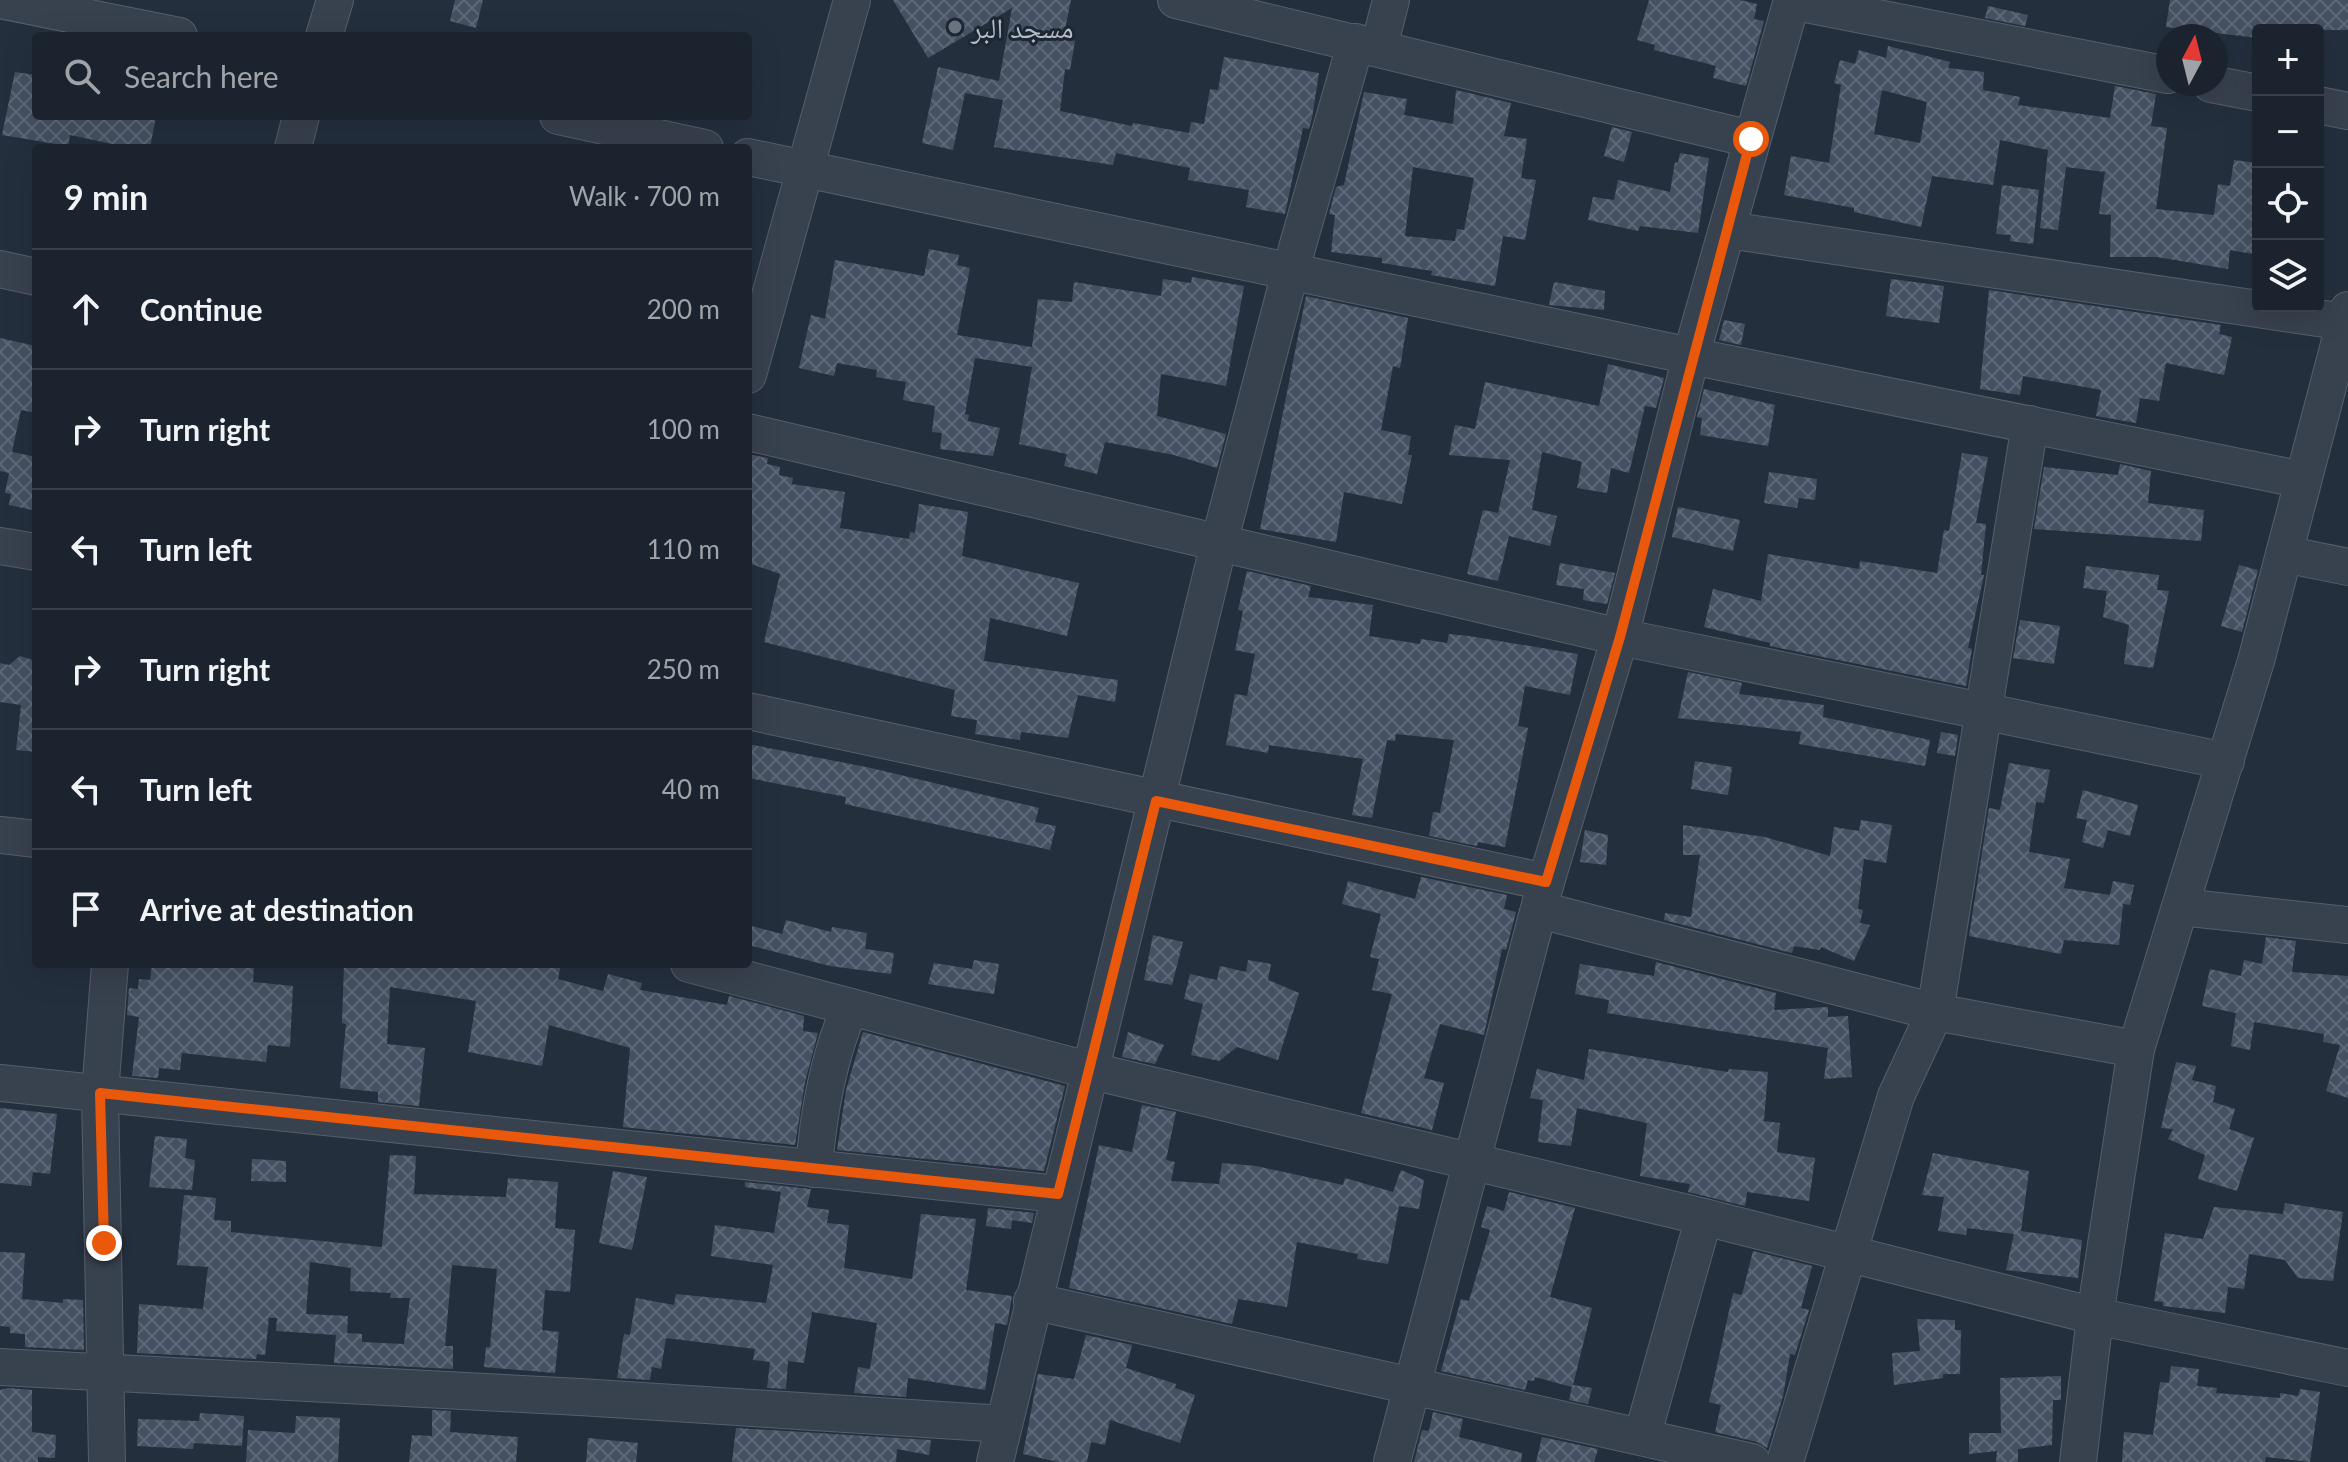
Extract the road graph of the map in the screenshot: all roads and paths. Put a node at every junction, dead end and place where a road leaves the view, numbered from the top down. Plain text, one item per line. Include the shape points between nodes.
1 (0, 0) edge
2 (335, 0) edge
3 (852, 0) edge
4 (1176, 0) edge
5 (1391, 0) edge
6 (1792, 1) edge
7 (159, 32) edge
8 (325, 32) edge
9 (1368, 45) junction
10 (2156, 73) edge
11 (2228, 87) edge
12 (2252, 92) edge
13 (2324, 106) edge
14 (2348, 111) edge
15 (300, 120) edge
16 (576, 120) edge
17 (1751, 139) junction
18 (294, 144) edge
19 (687, 144) edge
20 (752, 158) edge
21 (806, 170) junction
22 (1728, 230) junction
23 (0, 269) edge
24 (1291, 269) junction
25 (32, 276) edge
26 (2346, 316) edge
27 (1691, 356) junction
28 (752, 361) edge
29 (2030, 424) junction
30 (752, 433) edge
31 (2303, 480) junction
32 (1219, 543) junction
33 (0, 546) edge
34 (32, 551) edge
35 (2284, 554) junction
36 (2348, 567) edge
37 (1620, 637) junction
38 (1982, 710) junction
39 (752, 712) edge
40 (2226, 761) junction
41 (1156, 801) junction
42 (0, 835) edge
43 (32, 839) edge
44 (1543, 896) junction
45 (2181, 907) junction
46 (2348, 925) edge
47 (110, 968) edge
48 (704, 968) edge
49 (850, 1007) junction
50 (1935, 1012) junction
51 (2136, 1049) junction
52 (1088, 1070) junction
53 (0, 1083) edge
54 (100, 1093) junction
55 (1473, 1162) junction
56 (814, 1169) junction
57 (1058, 1194) junction
58 (1704, 1217) junction
59 (1850, 1253) junction
60 (1032, 1301) junction
61 (2095, 1316) junction
62 (0, 1367) edge
63 (2348, 1368) edge
64 (105, 1371) junction
65 (1411, 1388) junction
66 (1004, 1424) junction
67 (1642, 1437) junction
68 (107, 1462) edge
69 (995, 1462) edge
70 (1392, 1462) edge
71 (1752, 1462) edge
72 (1785, 1462) edge
73 (2078, 1462) edge

1 - 7 street
2 - 8 street
3 - 21 street
4 - 9 street
5 - 9 street
6 - 10 street
6 - 17 street
9 - 17 street
9 - 24 street
11 - 12 street
13 - 14 street
15 - 18 street
16 - 19 street
17 - 22 street
20 - 21 street
21 - 24 street
21 - 28 street
22 - 26 street
22 - 27 street
23 - 25 street
24 - 27 street
24 - 32 street
26 - 31 street
27 - 29 street
27 - 37 street
29 - 31 street
29 - 38 street
30 - 32 street
31 - 35 street
32 - 37 street
32 - 41 street
33 - 34 street
35 - 36 street
35 - 40 street
37 - 38 street
37 - 44 street
38 - 40 street
38 - 50 street
39 - 41 street
40 - 45 street
41 - 44 street
41 - 52 street
42 - 43 street
44 - 50 street
44 - 55 street
45 - 46 street
45 - 51 street
47 - 54 street
48 - 49 street
49 - 52 street
49 - 56 street via 828,1085
50 - 51 street
50 - 59 street via 1896,1096
51 - 61 street
52 - 55 street
52 - 57 street
53 - 54 street
54 - 56 street
54 - 64 street
55 - 58 street
55 - 65 street
56 - 57 street
57 - 60 street
58 - 59 street
58 - 67 street
59 - 61 street
59 - 72 street
60 - 65 street
60 - 66 street
61 - 63 street
61 - 73 street
62 - 64 street
64 - 66 street
64 - 68 street
65 - 67 street
65 - 70 street
66 - 69 street
67 - 71 street

